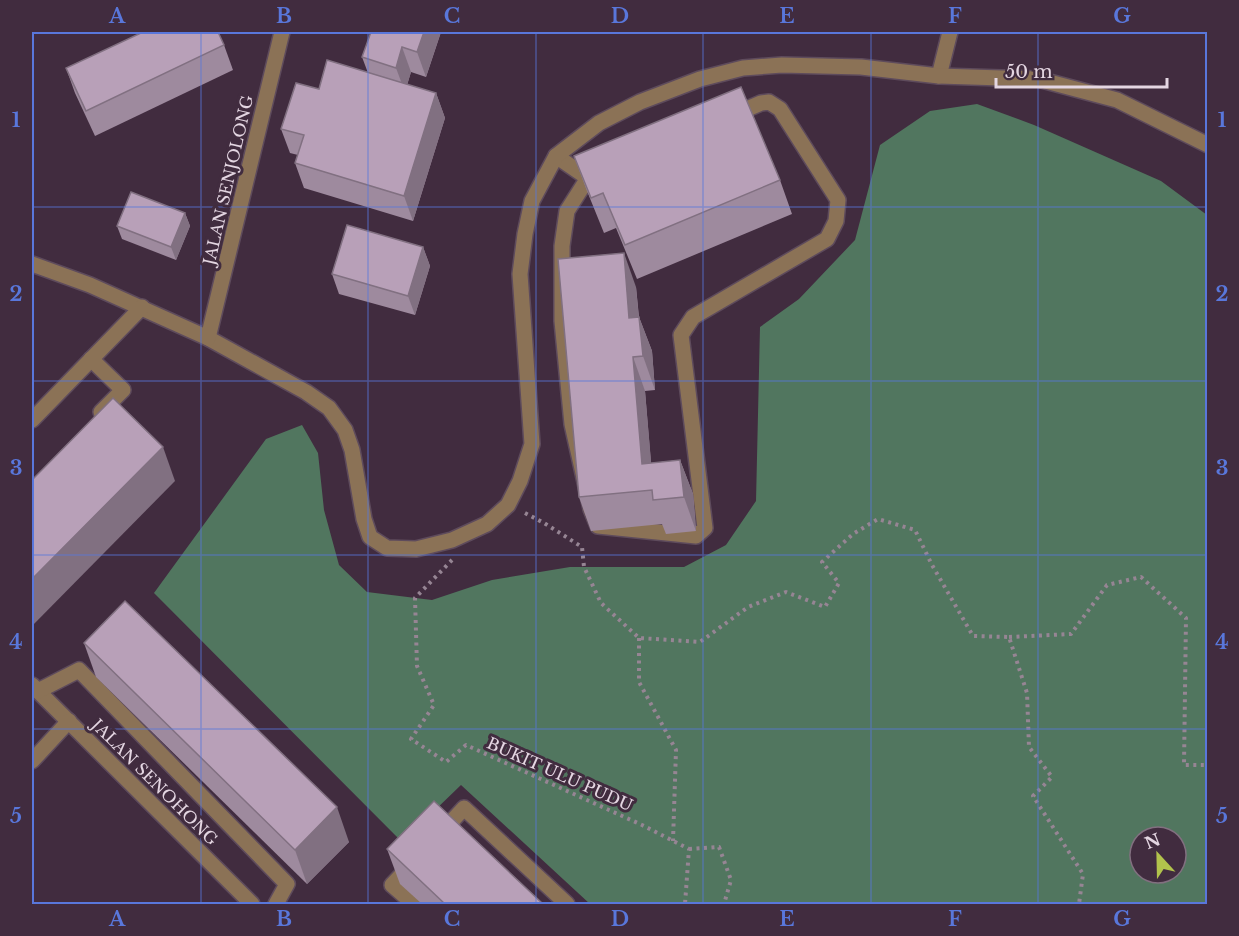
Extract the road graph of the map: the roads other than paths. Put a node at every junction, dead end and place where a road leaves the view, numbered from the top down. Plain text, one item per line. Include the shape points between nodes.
1 (282, 32) edge
2 (950, 32) edge
3 (939, 76) junction
4 (1208, 146) edge
5 (556, 156) junction
6 (588, 178) junction
7 (32, 264) edge
8 (142, 307) junction
9 (208, 338) junction
10 (91, 359) junction
11 (32, 420) edge
12 (90, 424) edge
13 (35, 688) edge
14 (69, 722) junction
15 (32, 761) edge
16 (252, 904) edge
17 (276, 904) edge
18 (414, 904) edge
19 (567, 904) edge

1 - 9 street, JALAN SENJOLONG
2 - 3 street
3 - 4 street via 1038,79 1117,100
3 - 5 street via 861,67 743,68 700,79 640,102 599,123
5 - 6 street
5 - 9 street via 532,201 520,274 532,444 508,505 487,524 452,540 416,549 387,548 370,537 352,450 345,430 329,408
6 - 6 street via 769,102 780,109 838,200 836,220 827,238 693,317 681,335 705,528 696,536 598,526 591,509 572,424 562,321 562,246 567,211
7 - 8 street
8 - 9 street
8 - 10 street
10 - 11 street
10 - 12 street via 123,390
13 - 14 street, JALAN SENOHONG
13 - 17 street via 79,669 287,884
14 - 15 street
14 - 16 street, JALAN SENOHONG
18 - 19 street via 392,885 464,808

